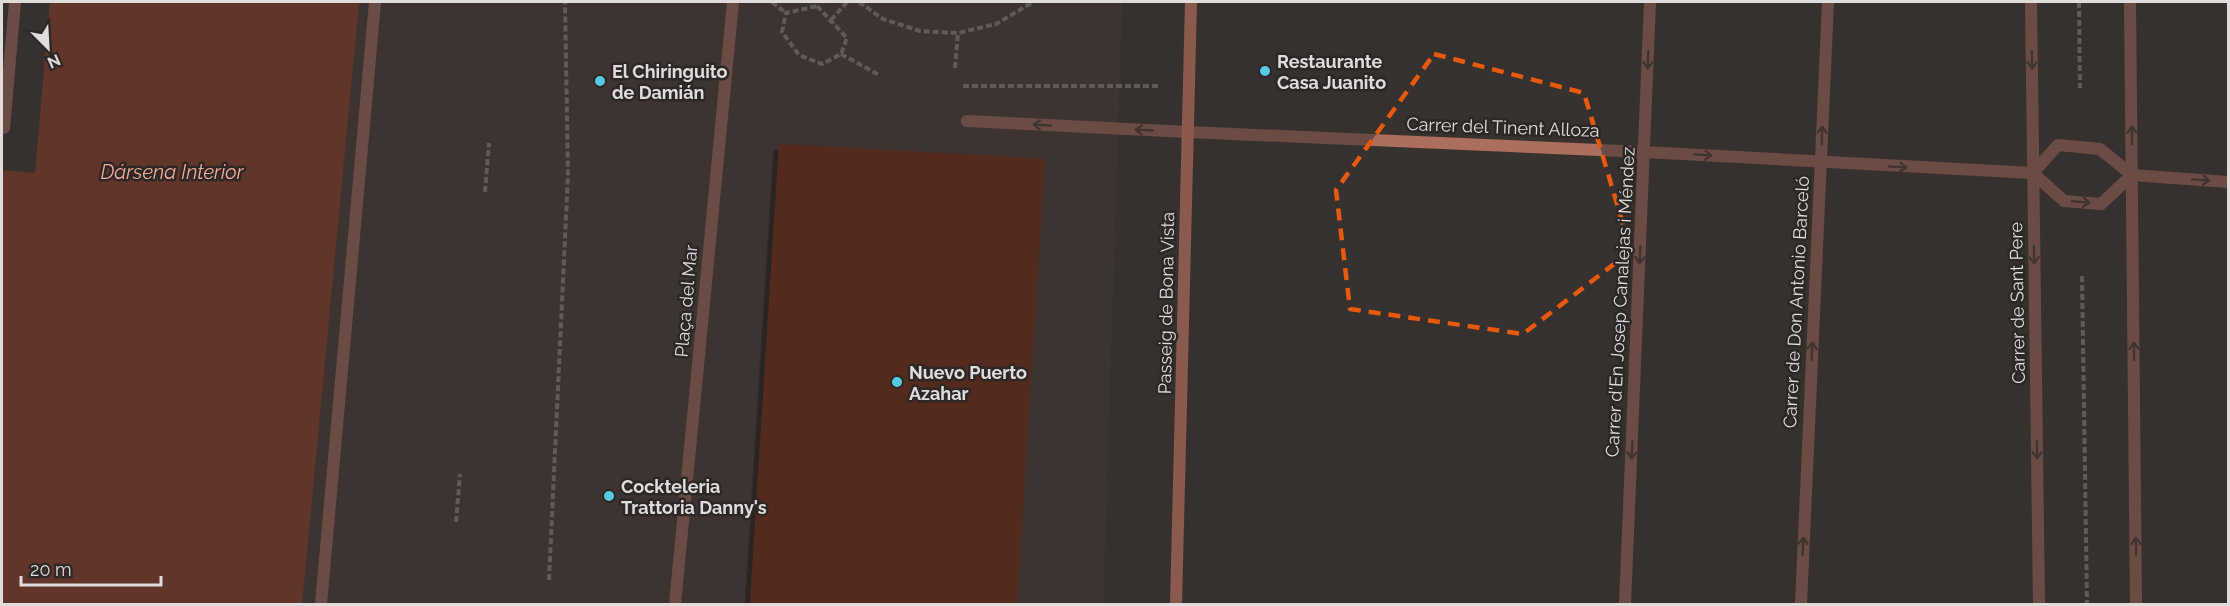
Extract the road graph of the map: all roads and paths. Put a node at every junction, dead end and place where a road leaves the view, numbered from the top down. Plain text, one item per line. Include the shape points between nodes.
1 (15, 2) edge
2 (375, 2) edge
3 (566, 2) edge
4 (733, 2) edge
5 (771, 2) edge
6 (847, 2) edge
7 (859, 2) edge
8 (1033, 2) edge
9 (1191, 2) edge
10 (1650, 2) edge
11 (1828, 2) edge
12 (2031, 2) edge
13 (2079, 2) edge
14 (2130, 2) edge
15 (786, 13) junction
16 (831, 20) junction
17 (958, 33) junction
18 (841, 54) junction
19 (955, 68) dead end
20 (879, 75) dead end
21 (963, 86) dead end
22 (1189, 86) junction
23 (2080, 88) dead end
24 (967, 121) dead end
25 (4, 128) dead end
26 (1188, 132) junction
27 (489, 143) dead end
28 (1645, 152) junction
29 (1821, 163) junction
30 (2033, 173) junction
31 (2132, 176) junction
32 (2229, 182) edge
33 (485, 192) dead end
34 (2082, 276) dead end
35 (460, 474) dead end
36 (456, 522) dead end
37 (549, 580) dead end
38 (321, 604) edge
39 (675, 604) edge
40 (1176, 604) edge
41 (1625, 604) edge
42 (1801, 604) edge
43 (2039, 604) edge
44 (2087, 604) edge
45 (2136, 604) edge

1 - 25 street
2 - 38 street
3 - 37 path via 568,174
4 - 39 street, Plaça del Mar
5 - 15 path
6 - 16 path
7 - 17 path via 883,19 920,31
8 - 17 path via 996,24
9 - 22 street, Passeig de Bona Vista
10 -> 28 street, Carrer d'En Josep Canalejas i Méndez
29 -> 11 street, Carrer de Don Antonio Barceló
12 -> 30 street, Carrer de Sant Pere
13 - 23 path
31 -> 14 street
15 - 16 path via 817,6
15 - 18 path via 782,32 799,55 822,64
16 - 18 path via 847,38
17 - 19 path
18 - 20 path
21 - 22 path
22 - 26 street, Passeig de Bona Vista
26 -> 24 street, Carrer del Tinent Alloza
26 - 28 street, Carrer del Tinent Alloza
26 - 40 street, Passeig de Bona Vista
27 - 33 path
28 -> 29 street, Carrer del Tinent Alloza
28 -> 41 street, Carrer d'En Josep Canalejas i Méndez
29 -> 30 street, Carrer del Tinent Alloza
42 -> 29 street, Carrer de Don Antonio Barceló
30 -> 31 street via 2064,201 2101,204
30 - 31 street via 2058,145 2100,149
30 -> 43 street, Carrer de Sant Pere
31 -> 32 street
45 -> 31 street
34 - 44 path
35 - 36 path

